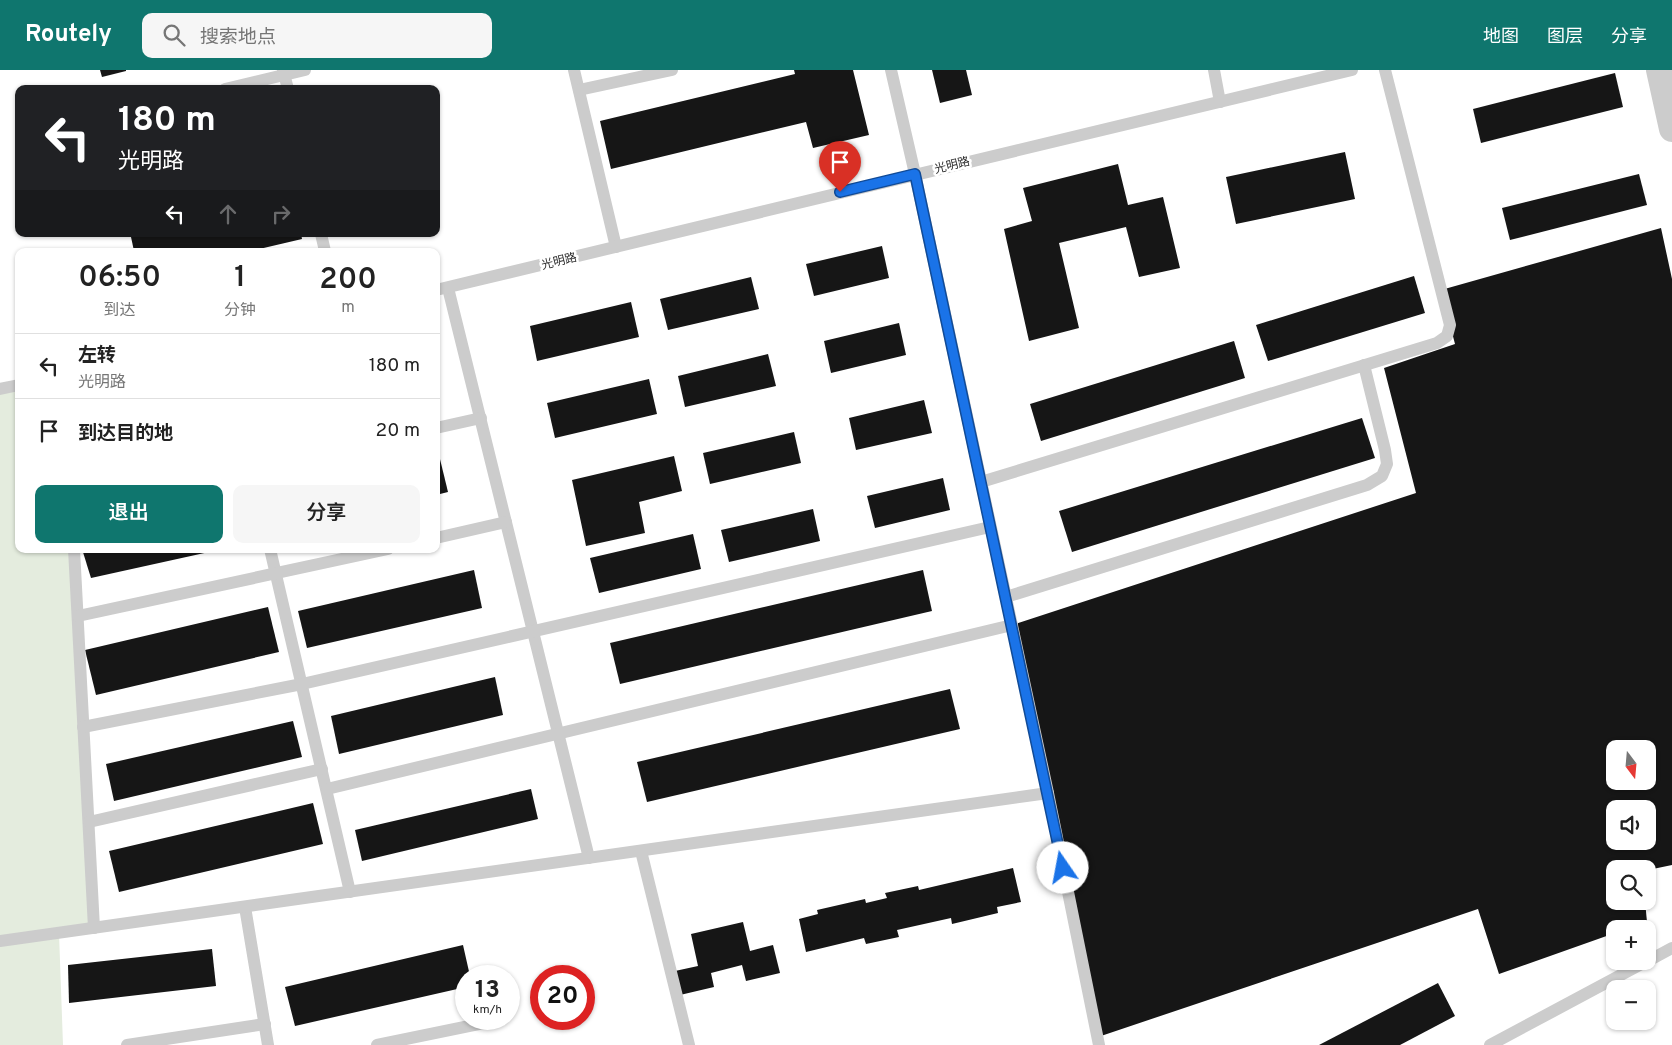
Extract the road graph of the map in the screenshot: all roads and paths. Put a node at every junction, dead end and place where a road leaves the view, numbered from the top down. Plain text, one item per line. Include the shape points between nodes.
1 (305, 70) edge
2 (574, 70) edge
3 (672, 70) edge
4 (891, 70) edge
5 (1214, 70) edge
6 (1352, 70) edge
7 (1385, 70) edge
8 (1659, 70) edge
9 (284, 72) edge
10 (239, 85) edge
11 (287, 85) edge
12 (579, 90) junction
13 (1220, 102) junction
14 (1672, 129) edge
15 (915, 174) junction
16 (616, 247) junction
17 (442, 289) edge
18 (1364, 365) junction
19 (15, 386) edge
20 (0, 389) edge
21 (480, 418) junction
22 (440, 427) edge
23 (981, 482) junction
24 (506, 522) junction
25 (990, 527) junction
26 (440, 537) edge
27 (74, 553) edge
28 (271, 553) edge
29 (370, 553) edge
30 (276, 574) junction
31 (1006, 597) junction
32 (78, 616) junction
33 (1012, 625) junction
34 (533, 630) junction
35 (302, 684) junction
36 (83, 727) junction
37 (558, 734) junction
38 (322, 769) junction
39 (328, 789) junction
40 (1048, 793) junction
41 (89, 822) junction
42 (641, 850) junction
43 (589, 858) junction
44 (350, 892) junction
45 (245, 906) junction
46 (94, 928) junction
47 (0, 941) edge
48 (1672, 948) edge
49 (1656, 956) edge
50 (1630, 970) edge
51 (265, 1024) junction
52 (455, 1029) edge
53 (126, 1045) edge
54 (268, 1045) edge
55 (377, 1045) edge
56 (689, 1045) edge
57 (1099, 1045) edge
58 (1490, 1045) edge

1 - 9 lane
2 - 12 lane
3 - 12 lane
4 - 15 lane
5 - 13 lane
6 - 13 lane, 光明路
7 - 18 lane via 1450,324 1447,336 1437,343
8 - 14 street
9 - 10 lane
9 - 11 lane
12 - 16 lane
13 - 15 lane, 光明路
15 - 16 lane, 光明路
15 - 23 lane
16 - 17 lane, 光明路
17 - 21 lane
18 - 23 lane
18 - 31 lane via 1386,450 1387,464 1382,476 1367,485
19 - 20 lane
21 - 22 lane
21 - 24 lane
23 - 25 lane
24 - 26 lane
24 - 34 lane
25 - 31 lane
25 - 34 lane
27 - 32 lane
28 - 30 lane
29 - 30 lane
30 - 32 lane
30 - 35 lane
31 - 33 lane
32 - 36 lane
33 - 37 lane
33 - 40 lane
34 - 35 lane
34 - 37 lane
35 - 36 lane
35 - 38 lane
36 - 41 lane
37 - 39 lane
37 - 43 lane
38 - 39 lane
38 - 41 lane
39 - 44 lane
40 - 42 lane
40 - 57 lane
41 - 46 lane
42 - 43 lane
42 - 56 lane
43 - 44 lane
44 - 45 lane
45 - 46 lane
45 - 51 lane
46 - 47 lane
48 - 49 lane
50 - 58 lane
51 - 53 lane
51 - 54 lane
52 - 55 lane

